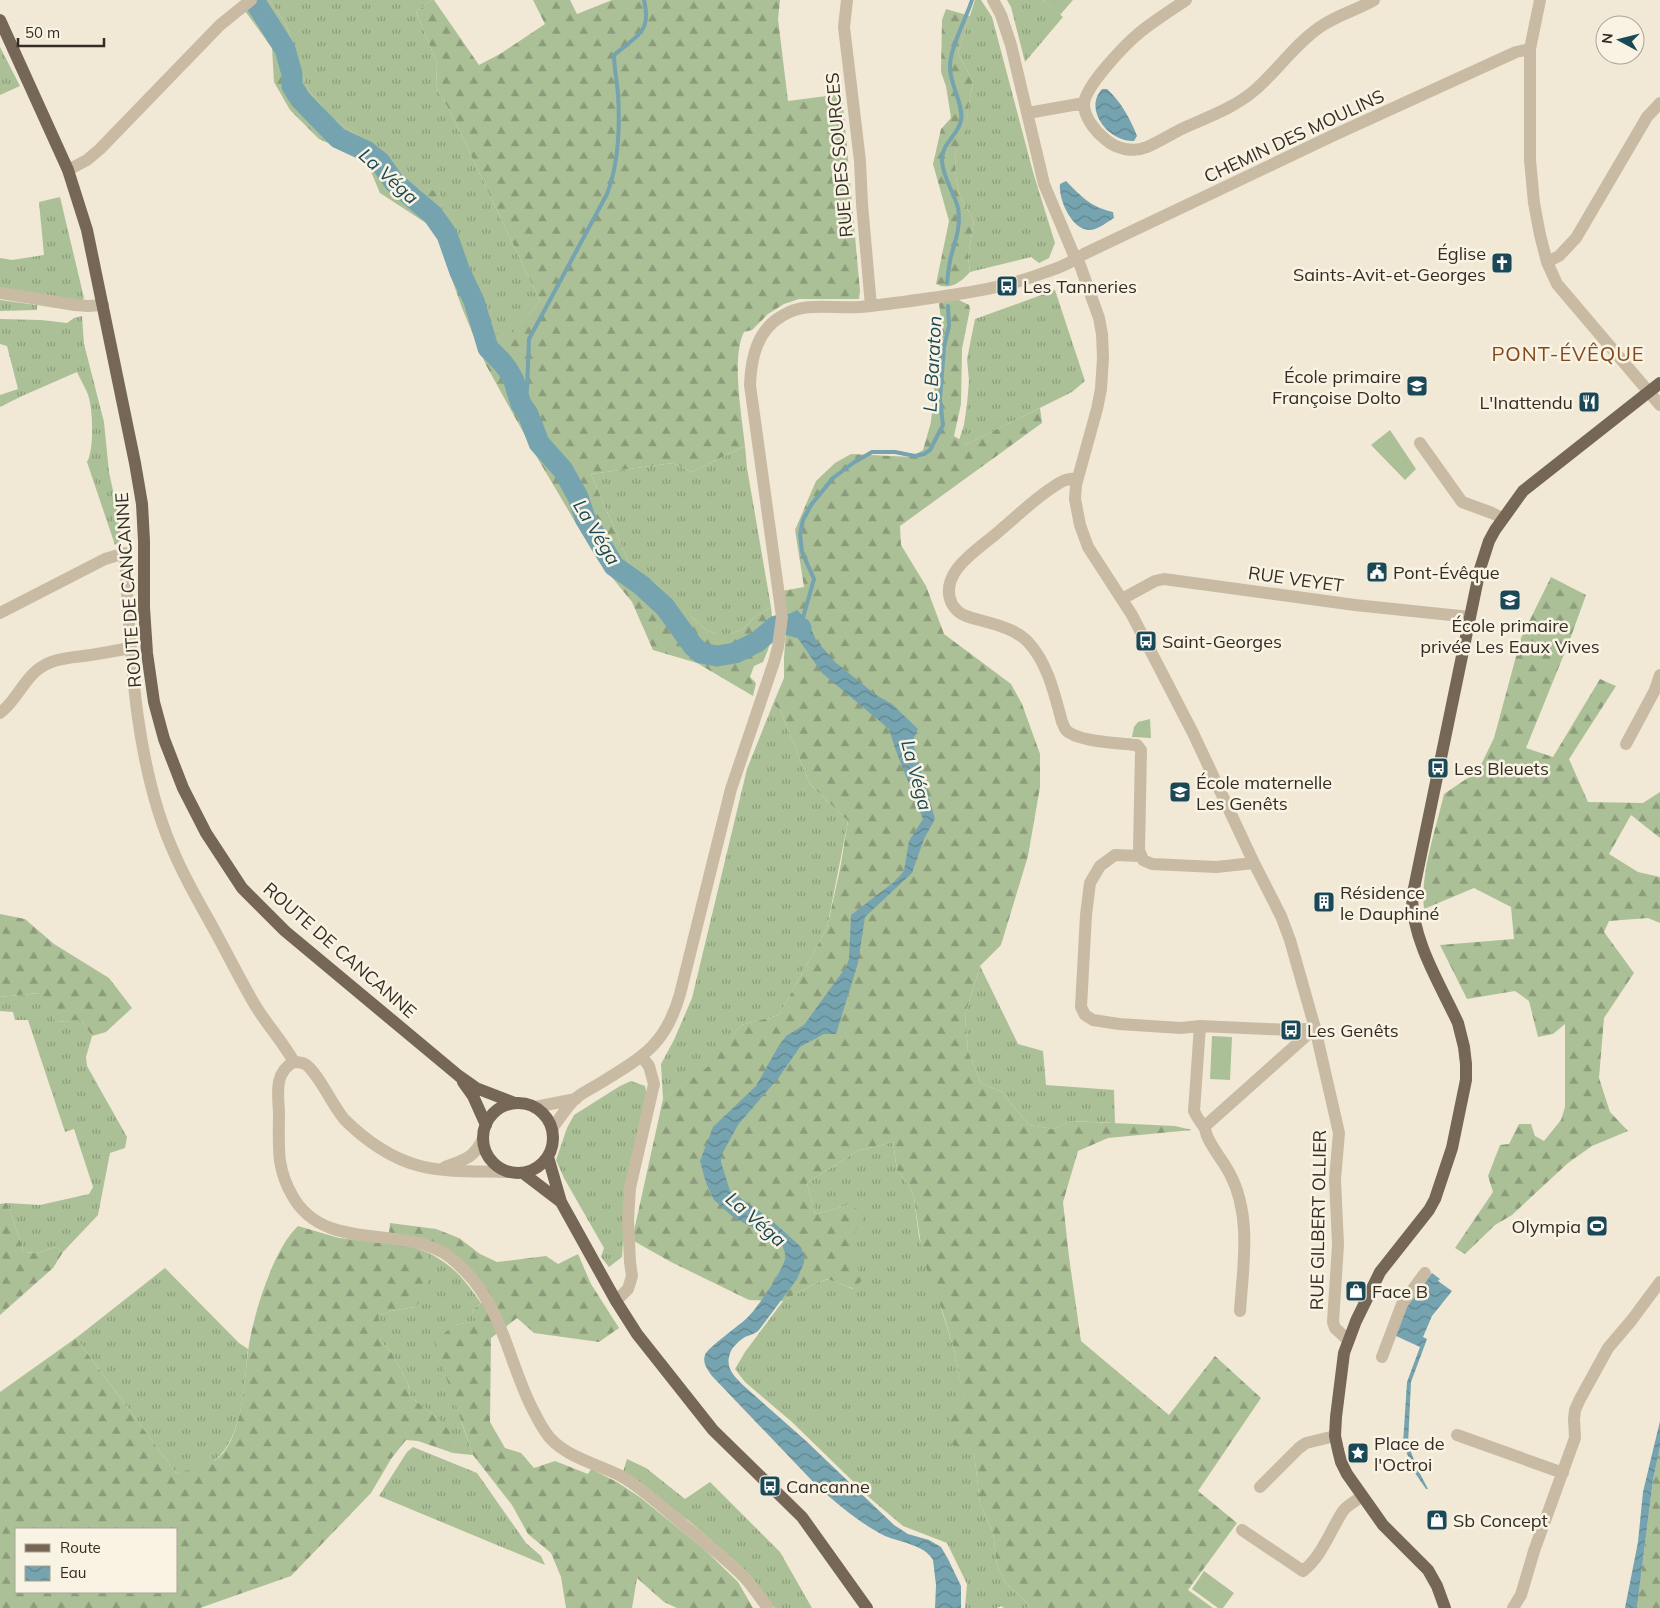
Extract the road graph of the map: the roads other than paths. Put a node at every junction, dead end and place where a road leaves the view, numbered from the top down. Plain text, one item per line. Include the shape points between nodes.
1 (847, 0) edge
2 (993, 0) edge
3 (1186, 0) edge
4 (1374, 0) edge
5 (1540, 0) edge
6 (247, 3) edge
7 (0, 20) edge
8 (1530, 49) junction
9 (1084, 103) junction
10 (1660, 103) edge
11 (1028, 113) junction
12 (68, 170) junction
13 (1076, 260) junction
14 (1548, 262) junction
15 (0, 293) edge
16 (103, 305) junction
17 (871, 306) junction
18 (1660, 383) edge
19 (1648, 392) junction
20 (1660, 405) edge
21 (1420, 443) dead end
22 (1078, 478) junction
23 (1502, 518) junction
24 (1122, 599) junction
25 (0, 613) edge
26 (1470, 618) junction
27 (130, 648) junction
28 (1660, 675) edge
29 (0, 713) edge
30 (1626, 744) dead end
31 (1140, 856) junction
32 (1254, 863) junction
33 (1200, 1026) junction
34 (1315, 1028) junction
35 (642, 1057) junction
36 (294, 1062) junction
37 (459, 1076) junction
38 (576, 1099) junction
39 (515, 1103) junction
40 (535, 1107) junction
41 (486, 1125) junction
42 (552, 1128) junction
43 (1204, 1128) junction
44 (483, 1139) junction
45 (548, 1157) junction
46 (438, 1169) junction
47 (508, 1172) junction
48 (523, 1173) junction
49 (561, 1202) junction
50 (1426, 1273) dead end
51 (1660, 1282) edge
52 (616, 1301) junction
53 (1240, 1311) dead end
54 (1348, 1340) junction
55 (1382, 1357) dead end
56 (1457, 1435) dead end
57 (1335, 1436) junction
58 (1562, 1472) junction
59 (1260, 1486) dead end
60 (1362, 1496) junction
61 (1242, 1530) dead end
62 (768, 1608) edge
63 (868, 1608) edge
64 (1445, 1608) edge
65 (1513, 1608) edge

1 - 17 street, RUE DES SOURCES via 844,27 860,160
2 - 11 street, RUE GILBERT OLLIER via 1006,29
3 - 9 street via 1130,40 1096,78
4 - 9 street via 1307,36 1242,100 1146,147 1129,150 1110,144 1094,129
5 - 8 street
6 - 12 street via 220,25 100,149
7 - 12 main road, ROUTE DE CANCANNE
8 - 13 street, CHEMIN DES MOULINS via 1516,52 1332,136
8 - 14 street via 1531,178
9 - 11 street
10 - 14 street via 1647,117 1576,238 1559,256
11 - 13 street, RUE GILBERT OLLIER via 1044,184
12 - 16 main road, ROUTE DE CANCANNE via 87,230
13 - 17 street, CHEMIN DES MOULINS via 1007,286
13 - 22 street, RUE GILBERT OLLIER via 1099,318 1103,358 1094,424
14 - 19 street via 1557,284
15 - 16 street via 81,306
16 - 37 main road, ROUTE DE CANCANNE via 142,504 144,608 154,702 164,740 183,788 206,833 242,888 286,931
17 - 35 street, CHEMIN DES MOULINS via 796,309 770,325 756,344 750,385 782,617 780,635 731,789 676,1009 664,1033
18 - 19 main road
19 - 20 street
19 - 23 main road via 1523,491
21 - 23 street via 1462,502
22 - 24 street, RUE GILBERT OLLIER via 1075,499 1083,535
22 - 31 street via 1063,480 967,558 954,573 949,598 963,616 1002,627 1027,641 1046,672 1066,730 1091,740 1137,745 1141,750
23 - 26 main road via 1485,553
24 - 26 street, RUE VEYET via 1164,579
24 - 32 street, RUE GILBERT OLLIER via 1193,733
25 - 27 street via 105,559 125,553
26 - 54 main road via 1412,898 1418,937 1461,1033 1466,1064 1462,1106 1435,1199 1424,1218 1380,1272
27 - 29 street via 63,658 43,665
27 - 36 street via 146,763 166,835 255,1006
28 - 30 street via 1656,690
31 - 32 street via 1152,864 1216,867
31 - 33 street via 1116,855 1100,866 1090,883 1081,1007 1093,1020 1181,1028
32 - 34 street, RUE GILBERT OLLIER via 1290,940
33 - 34 street
33 - 43 street via 1194,1111
34 - 43 street
34 - 54 street, RUE GILBERT OLLIER via 1339,1133 1335,1178 1338,1245 1333,1322
35 - 38 street, CHEMIN DES MOULINS
35 - 52 street via 649,1066 654,1084 630,1188 628,1220 632,1276 628,1288
36 - 46 street via 302,1062 309,1067 344,1119 371,1141 400,1159
36 - 62 street via 283,1070 279,1082 280,1161 287,1184 300,1208 326,1227 424,1245 456,1262 495,1313 527,1398 550,1438 560,1447 621,1476 645,1493 744,1577
37 - 39 main road, ROUTE DE CANCANNE via 476,1088
37 - 41 main road, ROUTE DE CANCANNE via 473,1096
38 - 40 street
38 - 42 street
39 - 40 main road
39 - 41 main road via 492,1114
40 - 42 main road via 546,1116
41 - 44 main road
42 - 45 main road via 552,1148
43 - 53 street via 1230,1174 1242,1209 1244,1254
44 - 46 street via 477,1151 468,1158
44 - 47 main road via 491,1159
45 - 48 main road via 533,1170
45 - 49 main road
46 - 47 street
47 - 48 main road
48 - 49 main road
49 - 52 main road
50 - 55 street via 1402,1304
51 - 58 street via 1608,1348 1580,1399 1575,1410 1574,1438
52 - 63 main road via 637,1334 713,1430 802,1517
54 - 57 main road
56 - 58 street
57 - 59 street via 1306,1443
57 - 60 main road via 1343,1466
58 - 65 street via 1521,1595
60 - 61 street via 1343,1511 1312,1564 1303,1571
60 - 64 main road via 1383,1526 1428,1570

